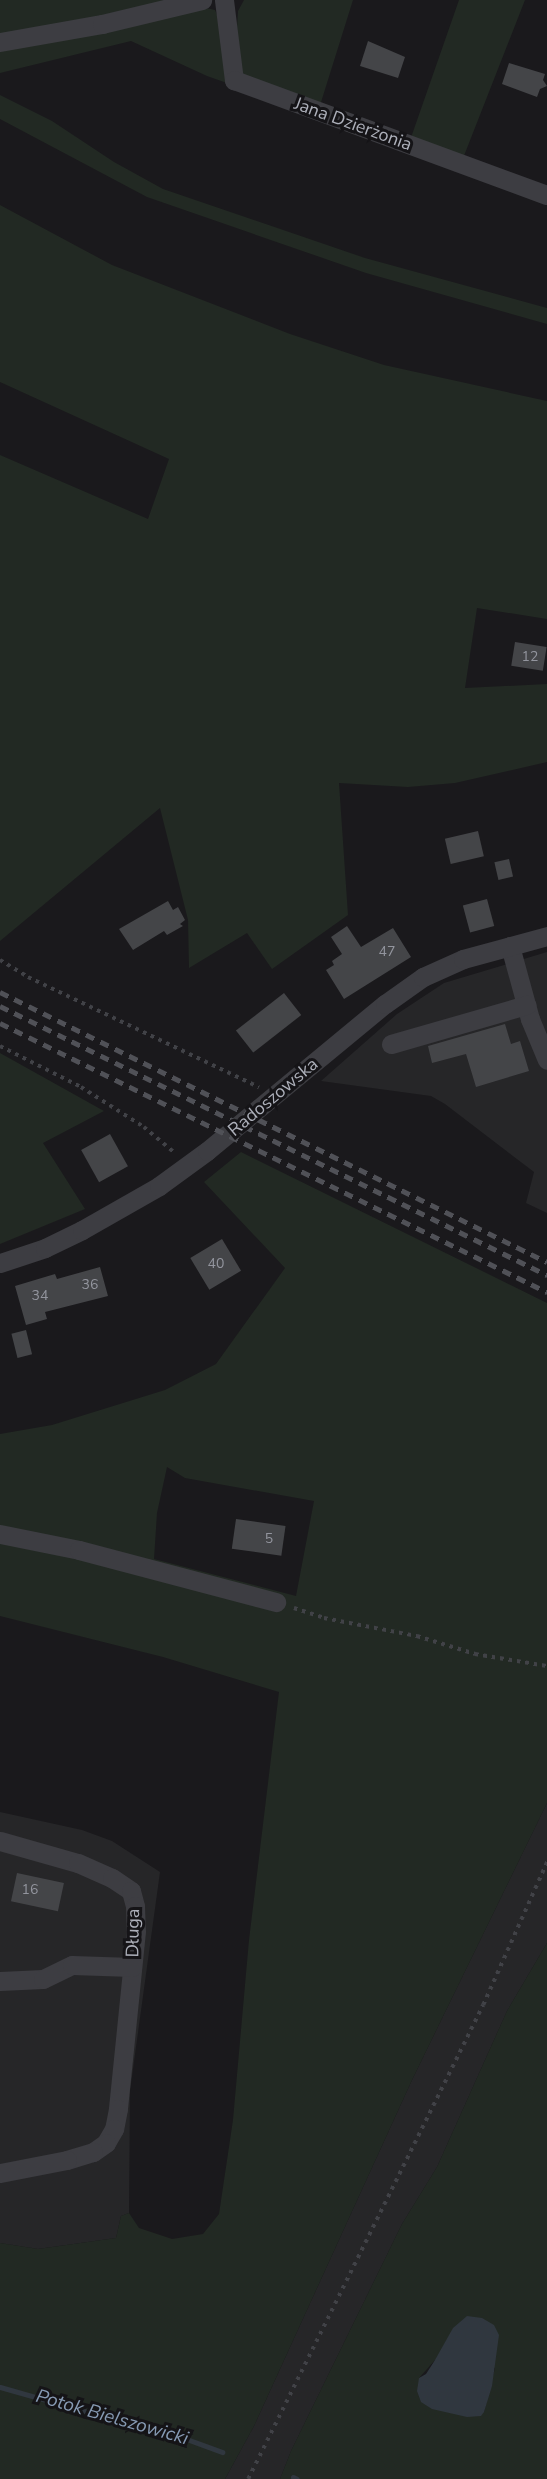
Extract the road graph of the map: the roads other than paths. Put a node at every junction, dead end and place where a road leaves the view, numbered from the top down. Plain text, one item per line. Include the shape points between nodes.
1 (202, 0) edge
2 (225, 0) edge
3 (0, 42) edge
4 (547, 195) edge
5 (547, 936) edge
6 (510, 946) junction
7 (526, 1005) junction
8 (391, 1044) dead end
9 (547, 1060) edge
10 (0, 1263) edge
11 (0, 1534) edge
12 (276, 1602) road end
13 (0, 1841) edge
14 (132, 1967) junction
15 (0, 1981) edge
16 (0, 2172) edge

1 - 3 street
2 - 4 street, Jana Dzierżonia via 234,80
5 - 6 street, Radoszowska
6 - 7 street
6 - 10 street, Radoszowska via 463,959 415,982 187,1166 82,1230
7 - 8 street
7 - 9 street
11 - 12 street via 79,1549
13 - 14 street, Długa via 78,1863 131,1891 135,1906
14 - 15 street via 72,1965 43,1979
14 - 16 street, Długa via 114,2129 106,2143 67,2160

